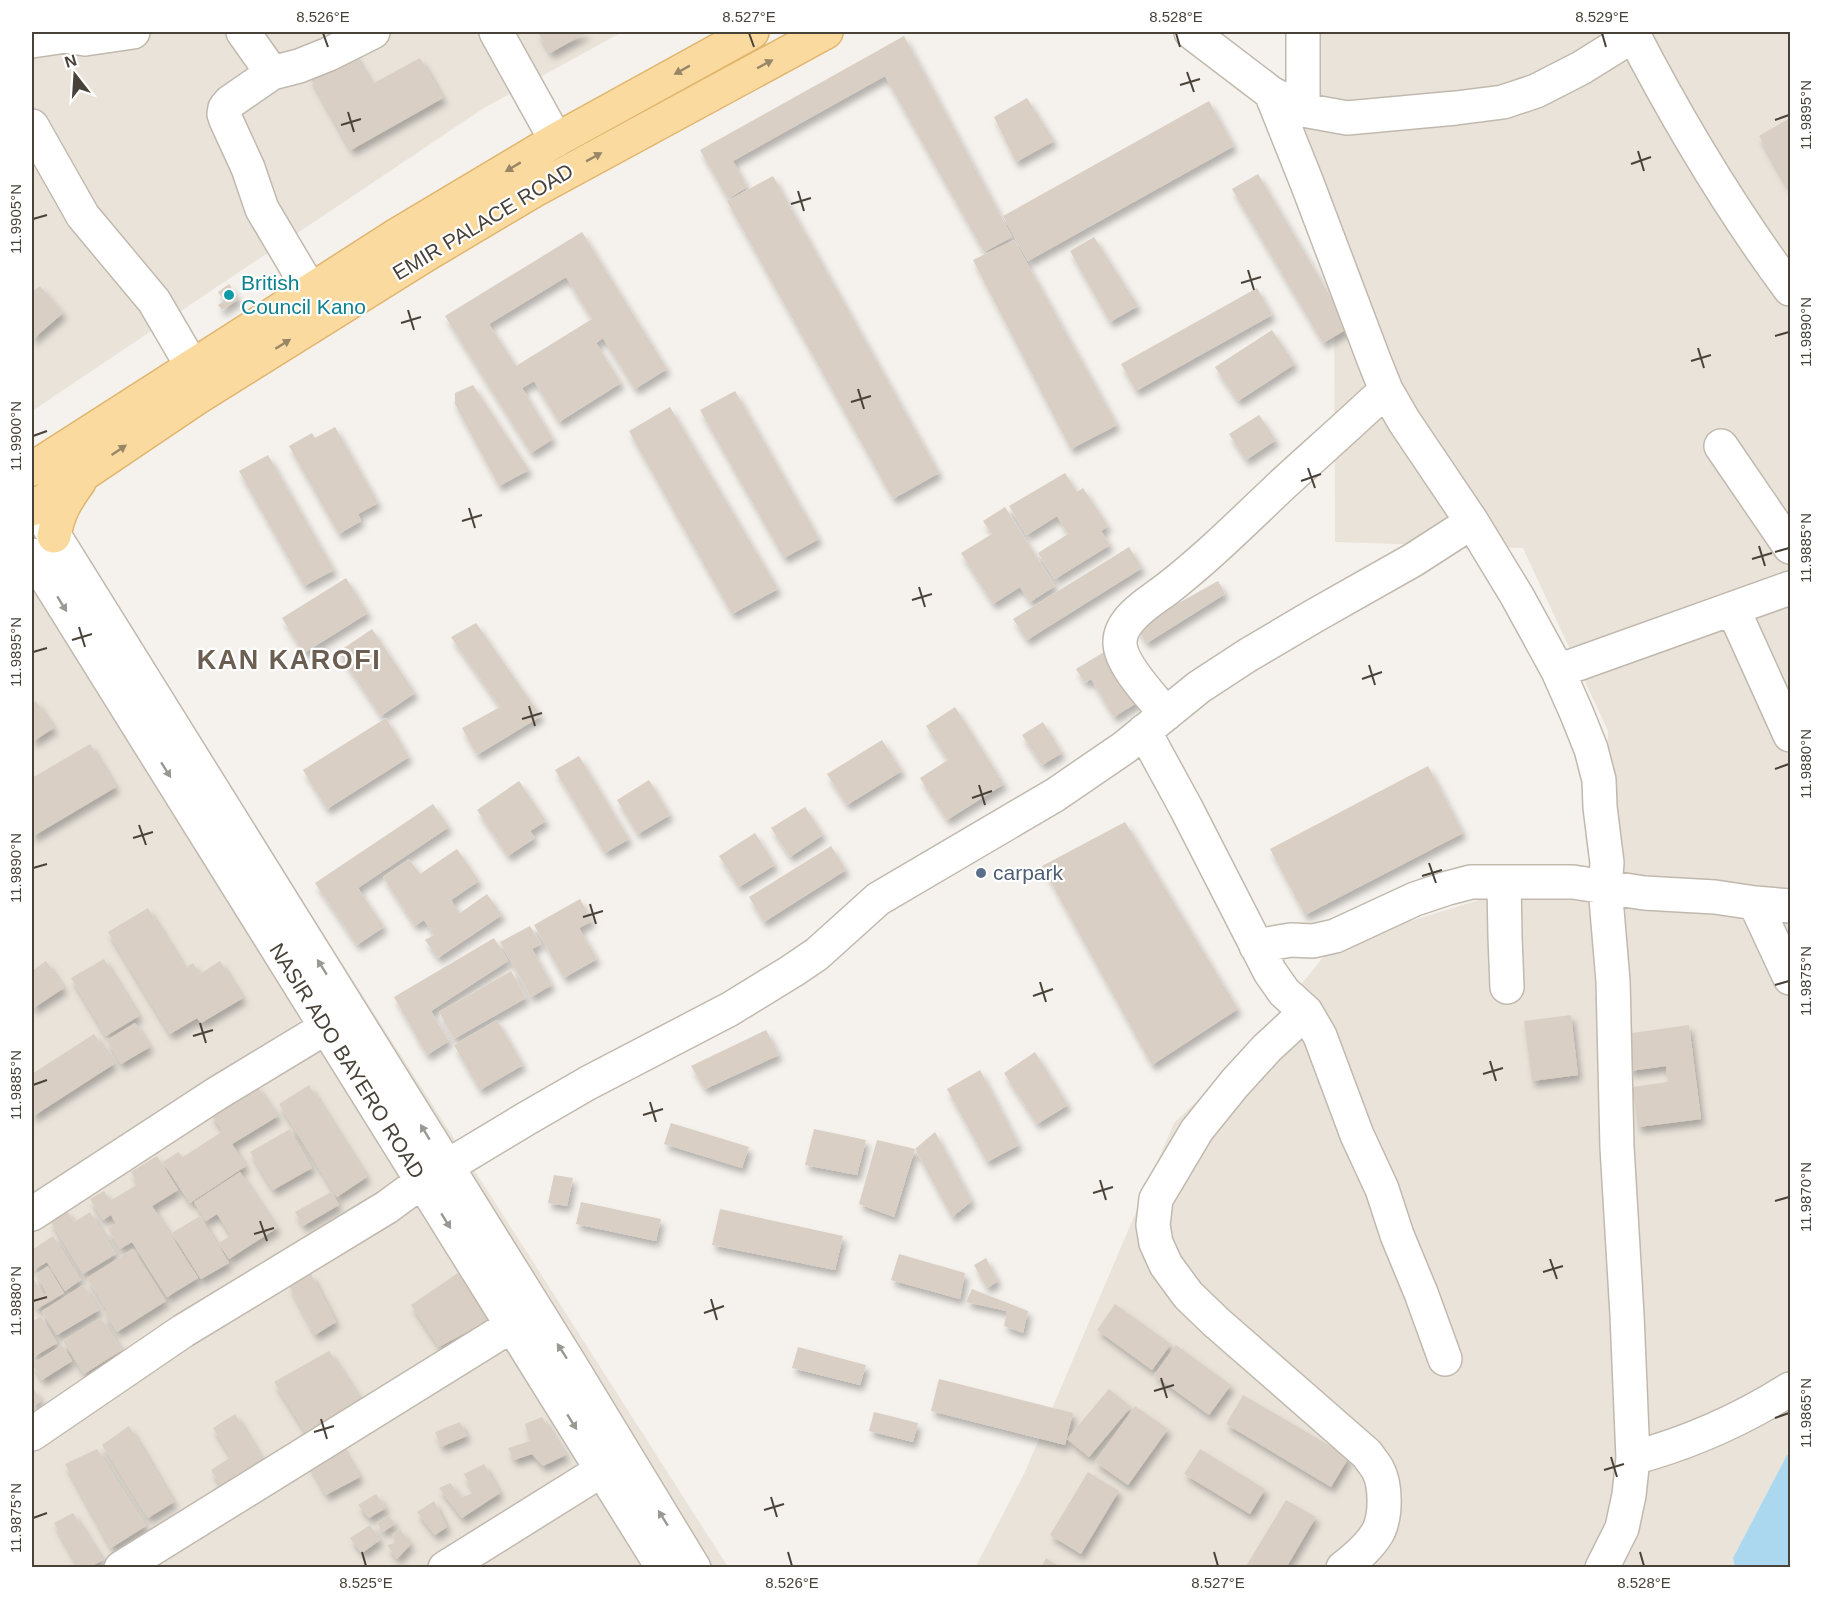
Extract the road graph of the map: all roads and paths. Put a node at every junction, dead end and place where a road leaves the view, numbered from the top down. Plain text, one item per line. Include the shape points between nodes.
1 (133, 32) edge
2 (243, 32) edge
3 (373, 32) edge
4 (496, 32) edge
5 (752, 32) edge
6 (826, 32) edge
7 (1191, 32) edge
8 (1303, 32) edge
9 (1633, 33) edge
10 (66, 34) edge
11 (32, 41) edge
12 (272, 73) junction
13 (1271, 93) junction
14 (1303, 110) junction
15 (32, 126) edge
16 (556, 140) junction
17 (406, 248) junction
18 (1787, 278) edge
19 (310, 290) junction
20 (192, 366) junction
21 (1386, 390) junction
22 (1721, 446) dead end
23 (32, 468) edge
24 (86, 473) junction
25 (33, 505) edge
26 (1472, 522) junction
27 (43, 546) edge
28 (1791, 547) edge
29 (1791, 588) edge
30 (1733, 609) junction
31 (1558, 671) junction
32 (1155, 723) junction
33 (1791, 735) edge
34 (1504, 882) junction
35 (1605, 887) junction
36 (1755, 903) junction
37 (1791, 906) edge
38 (1256, 946) junction
39 (1791, 978) edge
40 (1507, 987) dead end
41 (1306, 1012) junction
42 (325, 1028) junction
43 (434, 1175) junction
44 (32, 1214) edge
45 (511, 1326) junction
46 (1445, 1359) dead end
47 (1791, 1389) edge
48 (32, 1434) edge
49 (1633, 1458) junction
50 (602, 1470) junction
51 (121, 1568) edge
52 (446, 1568) edge
53 (663, 1568) edge
54 (694, 1568) edge
55 (1343, 1568) edge
56 (1602, 1568) edge

1 - 10 street via 86,39
2 - 12 street
3 - 12 street via 329,54
4 - 16 street
5 -> 16 main road, EMIR PALACE ROAD
17 -> 6 main road, EMIR PALACE ROAD via 533,191
7 - 13 street
8 - 14 street
9 - 14 street via 1581,68 1536,91 1503,102 1347,118
9 - 18 street via 1703,161 1740,218
10 - 11 street
12 - 19 street via 230,102 225,114 262,209
13 - 14 street
13 - 21 street
15 - 20 street via 83,216 154,301
16 -> 17 main road, EMIR PALACE ROAD
17 - 19 main road, EMIR PALACE ROAD
24 -> 17 main road, EMIR PALACE ROAD
19 - 20 main road, EMIR PALACE ROAD
20 - 23 main road, EMIR PALACE ROAD
21 - 26 street
21 - 32 street via 1222,543 1141,607 1127,623 1120,641 1125,661
22 - 28 street
24 - 25 main road, EMIR PALACE ROAD
24 - 27 main road via 63,504
25 - 27 street
26 - 31 street
26 - 32 street via 1248,655 1199,687
27 -> 42 street, NASIR ADO BAYERO ROAD
43 -> 27 street
29 - 30 street
30 - 31 street
30 - 33 street
31 - 35 street via 1591,749 1599,780
32 - 38 street via 1186,808
32 - 43 street via 1055,795 878,899 817,954 792,971 730,1009 588,1083
34 - 35 street via 1574,882
34 - 38 street via 1471,882 1448,888 1335,936
34 - 40 street
35 - 36 street
35 - 49 street via 1613,981
36 - 37 street
36 - 39 street
38 - 41 street via 1284,992
41 - 46 street via 1320,1036 1382,1189
41 - 55 street via 1266,1048 1197,1130 1156,1199 1153,1225 1166,1265 1188,1295 1367,1454 1379,1471 1384,1491 1379,1529
42 - 43 street, NASIR ADO BAYERO ROAD
42 - 44 street
43 -> 45 street, NASIR ADO BAYERO ROAD
43 - 48 street via 183,1331
54 -> 43 street via 570,1364
45 -> 50 street, NASIR ADO BAYERO ROAD
45 - 51 street
47 - 49 street via 1697,1438
49 - 56 street via 1622,1528
50 - 52 street
50 - 53 street, NASIR ADO BAYERO ROAD

